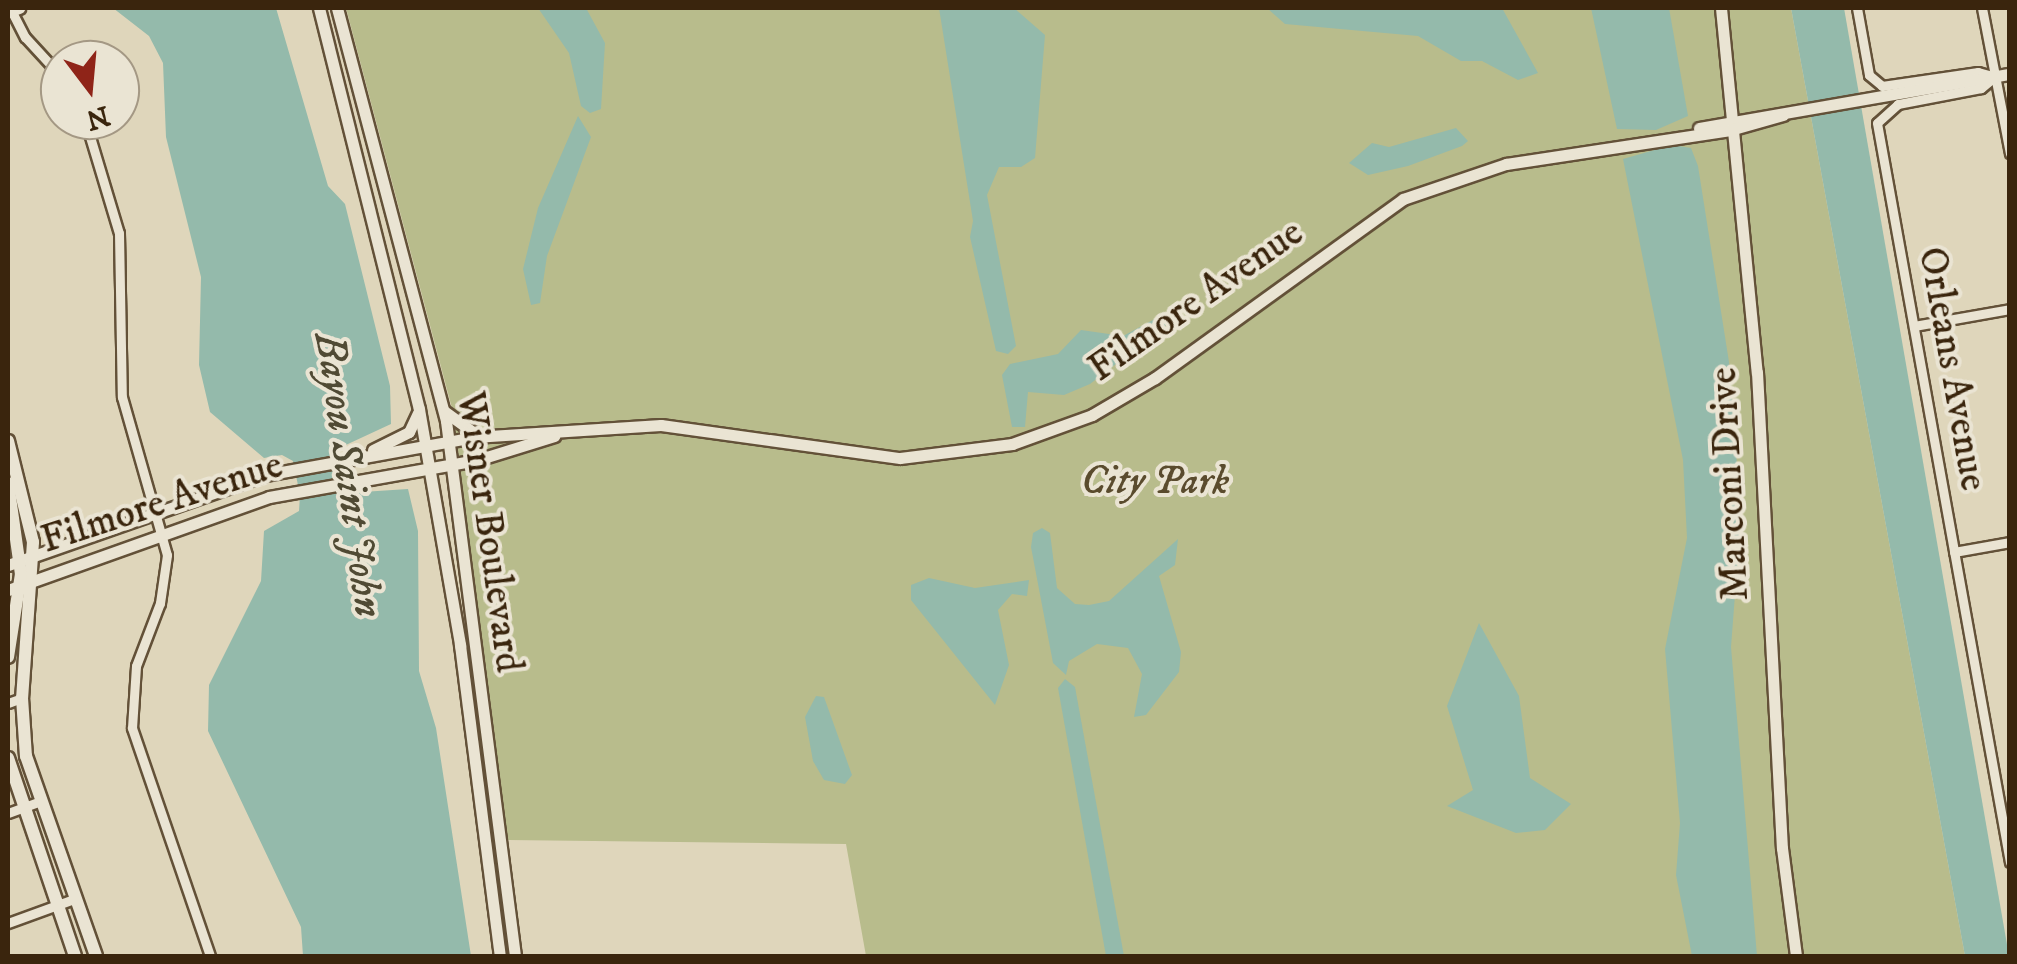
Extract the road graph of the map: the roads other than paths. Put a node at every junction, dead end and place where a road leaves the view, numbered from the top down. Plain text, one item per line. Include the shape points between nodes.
1 (319, 8) edge
2 (337, 8) edge
3 (1721, 8) edge
4 (1857, 8) edge
5 (1982, 8) edge
6 (12, 9) edge
7 (40, 54) edge
8 (2010, 74) edge
9 (1995, 76) junction
10 (1734, 124) junction
11 (92, 140) edge
12 (2010, 152) edge
13 (2010, 309) edge
14 (1914, 326) junction
15 (419, 409) junction
16 (444, 410) junction
17 (573, 431) junction
18 (481, 436) junction
19 (450, 441) junction
20 (426, 446) junction
21 (9, 450) edge
22 (490, 455) junction
23 (356, 458) junction
24 (454, 464) junction
25 (430, 468) junction
26 (402, 473) junction
27 (8, 483) edge
28 (458, 487) junction
29 (435, 495) junction
30 (159, 511) junction
31 (164, 533) junction
32 (2010, 542) edge
33 (1954, 552) junction
34 (21, 560) edge
35 (34, 580) junction
36 (14, 588) edge
37 (8, 656) edge
38 (22, 698) junction
39 (8, 704) edge
40 (8, 758) edge
41 (2010, 776) edge
42 (1994, 779) junction
43 (38, 802) junction
44 (14, 811) edge
45 (2010, 862) edge
46 (74, 899) junction
47 (56, 906) junction
48 (8, 924) edge
49 (74, 956) edge
50 (96, 956) edge
51 (210, 956) edge
52 (500, 956) edge
53 (515, 956) edge
54 (1796, 956) edge

1 - 15 street, Wisner Boulevard
2 - 16 street, Wisner Boulevard
3 - 10 street, Marconi Drive
4 - 9 street via 1869,75 1882,86 1978,72
5 - 9 street
6 - 7 street
8 - 9 street, Filmore Avenue
9 - 10 street, Filmore Avenue
9 - 12 street
9 - 14 street, Orleans Avenue via 1980,88 1898,104 1877,123
10 - 17 street, Filmore Avenue via 1506,164 1404,199 1355,228 1155,378 1092,415 1012,444 900,458 686,427
10 - 54 street, Marconi Drive via 1758,372 1782,848
11 - 30 street via 119,233 122,396
13 - 14 street
14 - 33 street, Orleans Avenue
15 - 20 street, Wisner Boulevard
15 - 23 street via 409,432
16 - 18 street
16 - 19 street, Wisner Boulevard
17 - 18 street, Filmore Avenue
17 - 22 street, Filmore Avenue
18 - 19 street, Filmore Avenue
19 - 20 street, Filmore Avenue
19 - 24 street, Wisner Boulevard
20 - 23 street, Filmore Avenue
20 - 25 street, Wisner Boulevard
21 - 34 main road via 28,504
22 - 24 street, Filmore Avenue
22 - 28 street
23 - 30 street, Filmore Avenue via 294,469
24 - 25 street, Filmore Avenue
24 - 28 street, Wisner Boulevard
25 - 26 street, Filmore Avenue
25 - 29 street, Wisner Boulevard
26 - 29 street via 417,476
26 - 31 street, Filmore Avenue via 297,491
27 - 34 main road
28 - 53 street, Wisner Boulevard via 463,574
29 - 52 street, Wisner Boulevard
30 - 31 street
30 - 34 street, Filmore Avenue
31 - 35 street, Filmore Avenue
31 - 51 street via 164,586 136,666 132,728
32 - 33 street
33 - 42 street, Orleans Avenue
34 - 35 main road
34 - 36 main road
35 - 36 street, Filmore Avenue
35 - 38 main road
36 - 37 main road
38 - 39 street
38 - 43 main road
40 - 44 main road
41 - 42 street
42 - 45 street, Orleans Avenue
43 - 44 street
43 - 46 main road
44 - 47 main road
46 - 47 street
46 - 50 main road
47 - 48 street
47 - 49 main road

